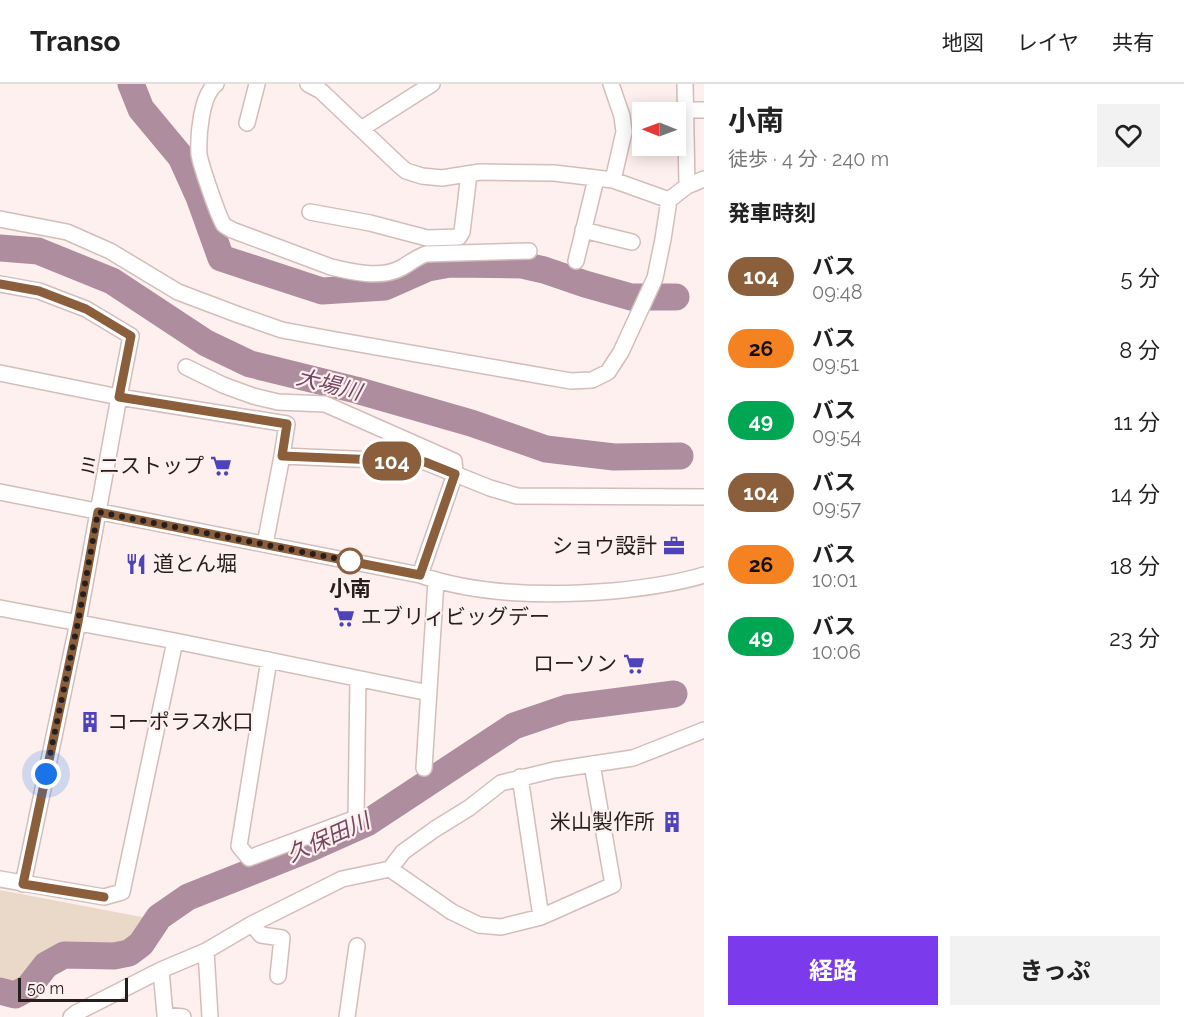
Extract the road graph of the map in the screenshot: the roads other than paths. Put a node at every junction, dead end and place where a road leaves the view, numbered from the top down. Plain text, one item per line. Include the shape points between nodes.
1 (216, 84) edge
2 (257, 84) edge
3 (308, 84) edge
4 (432, 84) edge
5 (611, 84) edge
6 (685, 84) edge
7 (685, 102) edge
8 (686, 110) edge
9 (704, 110) edge
10 (247, 123) dead end
11 (361, 129) junction
12 (686, 148) edge
13 (469, 174) junction
14 (596, 179) junction
15 (704, 179) edge
16 (613, 180) junction
17 (687, 186) junction
18 (669, 200) junction
19 (310, 212) dead end
20 (0, 219) edge
21 (583, 230) junction
22 (632, 242) dead end
23 (529, 251) dead end
24 (576, 261) dead end
25 (0, 284) edge
26 (186, 368) dead end
27 (0, 372) edge
28 (119, 397) junction
29 (282, 456) junction
30 (455, 474) junction
31 (0, 492) edge
32 (704, 497) edge
33 (98, 512) junction
34 (265, 544) junction
35 (420, 575) junction
36 (704, 575) edge
37 (436, 581) junction
38 (0, 608) edge
39 (78, 622) junction
40 (175, 641) junction
41 (269, 660) junction
42 (358, 679) junction
43 (429, 693) junction
44 (704, 730) edge
45 (592, 764) junction
46 (424, 768) dead end
47 (520, 777) junction
48 (390, 869) junction
49 (0, 879) edge
50 (23, 884) junction
51 (541, 916) junction
52 (252, 924) junction
53 (357, 946) dead end
54 (206, 951) junction
55 (161, 970) junction
56 (278, 976) dead end
57 (71, 1017) edge
58 (183, 1017) edge
59 (210, 1017) edge
60 (347, 1017) edge

1 - 23 street via 211,88 202,117 200,156 224,225 232,230 331,267 375,273 402,268 426,254
2 - 10 street
3 - 11 street via 321,91
4 - 11 street
5 - 16 street via 624,124
6 - 7 street
8 - 9 street
11 - 13 street via 406,171 442,178
12 - 17 street
13 - 14 street via 554,173
13 - 19 street via 459,237 427,238
14 - 16 street
14 - 21 street
15 - 17 street
16 - 18 street
17 - 18 street
18 - 20 street via 655,278 621,352 608,372 592,380 571,381 282,330 178,292 110,251 67,232
21 - 22 street
21 - 24 street
25 - 28 street via 39,291 86,309 131,336
26 - 30 street via 253,396 278,402 324,404 454,461
27 - 28 street
28 - 29 street via 287,424
28 - 33 street
29 - 30 street via 425,462
29 - 34 street
30 - 32 street via 517,496
30 - 35 street
31 - 33 street
33 - 34 street
33 - 39 street
34 - 35 street
35 - 37 street
36 - 37 street via 643,588 542,595
37 - 43 street
38 - 39 street
39 - 40 street
39 - 50 street
40 - 41 street
40 - 50 street via 122,892 104,897
41 - 42 street
41 - 42 street via 239,846 249,858 356,818
42 - 43 street
43 - 46 street
44 - 45 street via 633,758
45 - 47 street
45 - 51 street via 612,885
47 - 48 street via 501,783 435,829 403,852
47 - 51 street
48 - 51 street via 452,912 479,925 501,927
48 - 52 street via 342,879
49 - 50 street
52 - 54 street
52 - 56 street via 261,935 282,938
53 - 60 street
54 - 55 street
54 - 59 street
55 - 57 street
55 - 58 street via 165,1015

